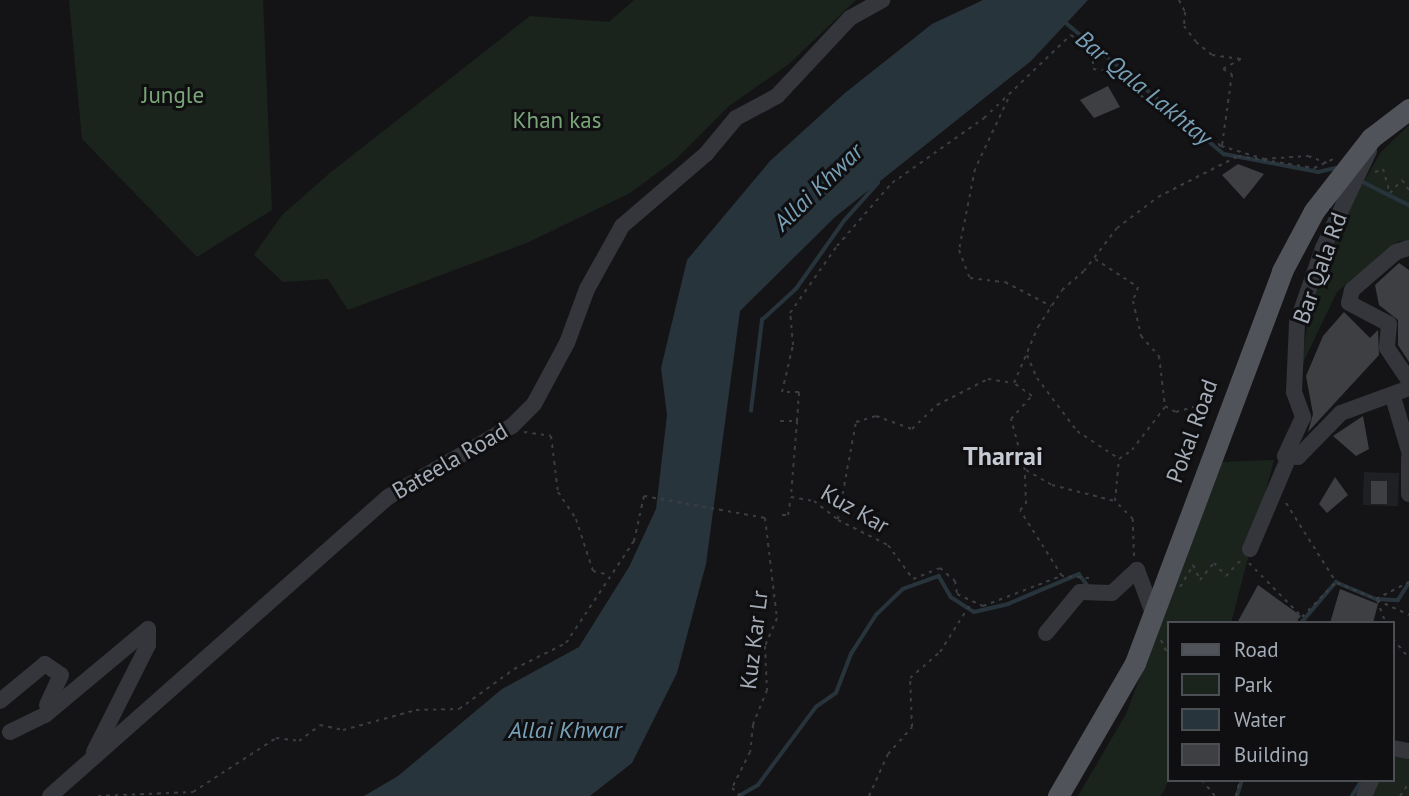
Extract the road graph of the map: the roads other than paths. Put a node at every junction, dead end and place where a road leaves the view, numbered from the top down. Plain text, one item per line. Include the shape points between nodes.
1 (882, 0) edge
2 (1409, 108) edge
3 (1371, 138) junction
4 (1409, 248) edge
5 (1409, 381) edge
6 (1409, 388) edge
7 (1393, 397) junction
8 (1409, 451) edge
9 (1409, 458) edge
10 (1288, 459) junction
11 (1409, 494) edge
12 (1250, 549) road end
13 (1153, 613) junction
14 (1046, 633) dead end
15 (0, 701) edge
16 (28, 724) junction
17 (10, 732) dead end
18 (93, 755) junction
19 (50, 796) edge
20 (1058, 796) edge

1 - 18 street, Bateela Road via 850,18 777,96 736,118 706,153 622,226 534,404 505,430 388,497
2 - 3 main road, Pokal Road
3 - 10 street, Bar Qala Rd via 1323,248 1297,323 1294,392 1303,417 1285,451
3 - 13 main road, Pokal Road via 1314,211 1282,271
4 - 5 street via 1396,252 1352,290 1349,301 1354,309 1385,321 1391,330 1387,348
6 - 7 street
7 - 8 street
7 - 10 street via 1336,415 1312,445
9 - 11 street
10 - 12 street, Bar Qala Rd
13 - 14 street via 1137,570 1112,593 1080,592
13 - 20 main road, Pokal Road via 1135,663
15 - 16 street via 40,665 57,670 60,688
16 - 17 street
16 - 18 street via 148,629 148,645
18 - 19 street, Bateela Road

